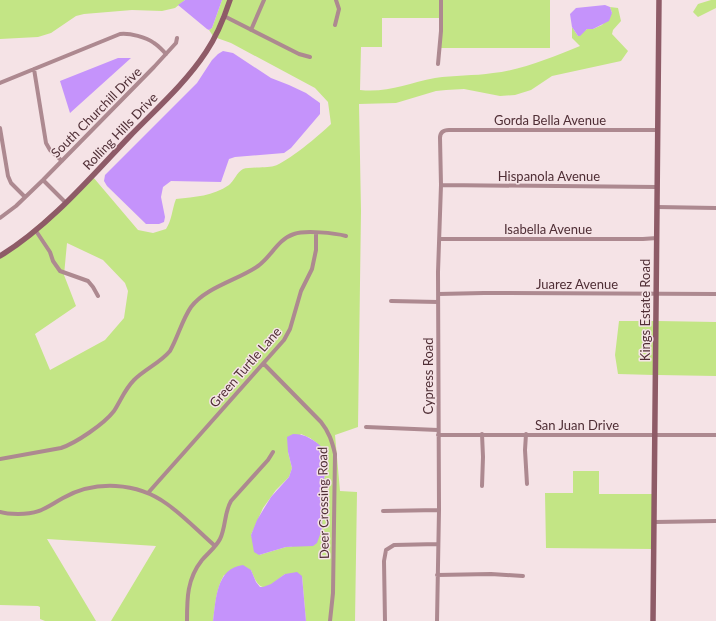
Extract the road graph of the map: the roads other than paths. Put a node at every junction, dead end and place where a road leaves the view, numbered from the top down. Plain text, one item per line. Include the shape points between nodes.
1 (230, 0) edge
2 (264, 0) edge
3 (336, 0) edge
4 (441, 0) edge
5 (659, 0) edge
6 (224, 16) junction
7 (335, 25) dead end
8 (251, 30) junction
9 (177, 38) dead end
10 (166, 54) junction
11 (310, 57) dead end
12 (438, 64) dead end
13 (34, 69) junction
14 (0, 83) edge
15 (0, 128) edge
16 (658, 130) junction
17 (442, 132) joint
18 (62, 161) junction
19 (43, 180) junction
20 (441, 185) junction
21 (657, 187) junction
22 (25, 197) junction
23 (65, 202) junction
24 (657, 207) junction
25 (716, 208) edge
26 (0, 218) edge
27 (36, 231) junction
28 (316, 233) junction
29 (346, 236) dead end
30 (657, 238) junction
31 (439, 239) junction
32 (0, 256) edge
33 (438, 294) junction
34 (657, 294) junction
35 (716, 294) edge
36 (98, 296) dead end
37 (391, 302) dead end
38 (438, 302) junction
39 (264, 364) junction
40 (366, 428) dead end
41 (438, 432) junction
42 (482, 434) junction
43 (526, 434) junction
44 (656, 435) junction
45 (716, 435) edge
46 (273, 452) dead end
47 (0, 459) edge
48 (527, 484) dead end
49 (482, 486) dead end
50 (148, 493) junction
51 (438, 510) junction
52 (383, 511) dead end
53 (0, 512) edge
54 (716, 521) edge
55 (655, 522) junction
56 (438, 544) junction
57 (215, 546) junction
58 (438, 575) junction
59 (523, 576) dead end
60 (187, 621) edge
61 (330, 621) edge
62 (385, 621) edge
63 (437, 621) edge
64 (653, 621) edge

1 - 6 street, Rolling Hills Drive
2 - 8 street
3 - 7 street via 339,9
4 - 12 street
5 - 16 street, Kings Estate Road
6 - 8 street
6 - 23 street, Rolling Hills Drive via 213,41 194,69
8 - 11 street
9 - 10 street, South Churchill Drive via 176,44
10 - 13 street via 149,40 120,34
10 - 18 street, South Churchill Drive
13 - 14 street
13 - 18 street via 46,143
15 - 22 street via 8,176 11,183
16 - 17 street, Gorda Bella Avenue
16 - 21 street, Kings Estate Road
17 - 20 street, Cypress Road
18 - 19 street, South Churchill Drive
19 - 22 street, South Churchill Drive
19 - 23 street
20 - 21 street, Hispanola Avenue
20 - 31 street, Cypress Road
21 - 24 street, Kings Estate Road
22 - 26 street, South Churchill Drive
23 - 27 street, Rolling Hills Drive
24 - 25 street
24 - 30 street, Kings Estate Road
27 - 32 street, Rolling Hills Drive
27 - 36 street via 60,271 88,281
28 - 29 street via 337,233
28 - 39 street, Green Turtle Lane via 315,258 301,291 290,329
28 - 47 street via 294,234 285,239 258,266 199,299 191,308 166,356 132,381 109,416 78,440 61,448
30 - 31 street, Isabella Avenue
30 - 34 street, Kings Estate Road
31 - 33 street, Cypress Road
33 - 34 street, Juarez Avenue
33 - 38 street, Cypress Road
34 - 35 street, Juarez Avenue
34 - 44 street, Kings Estate Road
37 - 38 street
38 - 41 street, Cypress Road
39 - 50 street, Green Turtle Lane
39 - 61 street, Deer Crossing Road via 321,422 333,442 333,593
40 - 41 street, San Juan Drive
41 - 42 street, San Juan Drive
41 - 51 street, Cypress Road
42 - 43 street, San Juan Drive
42 - 49 street
43 - 44 street, San Juan Drive
43 - 48 street
44 - 45 street, San Juan Drive
44 - 55 street, Kings Estate Road
46 - 57 street via 231,501 227,508 222,534
50 - 53 street via 121,486 96,486 73,493 36,513
50 - 57 street via 167,504
51 - 52 street
51 - 56 street, Cypress Road
54 - 55 street
55 - 64 street, Kings Estate Road
56 - 58 street, Cypress Road
56 - 62 street via 394,545 386,550
57 - 60 street via 191,578
58 - 59 street
58 - 63 street, Cypress Road

